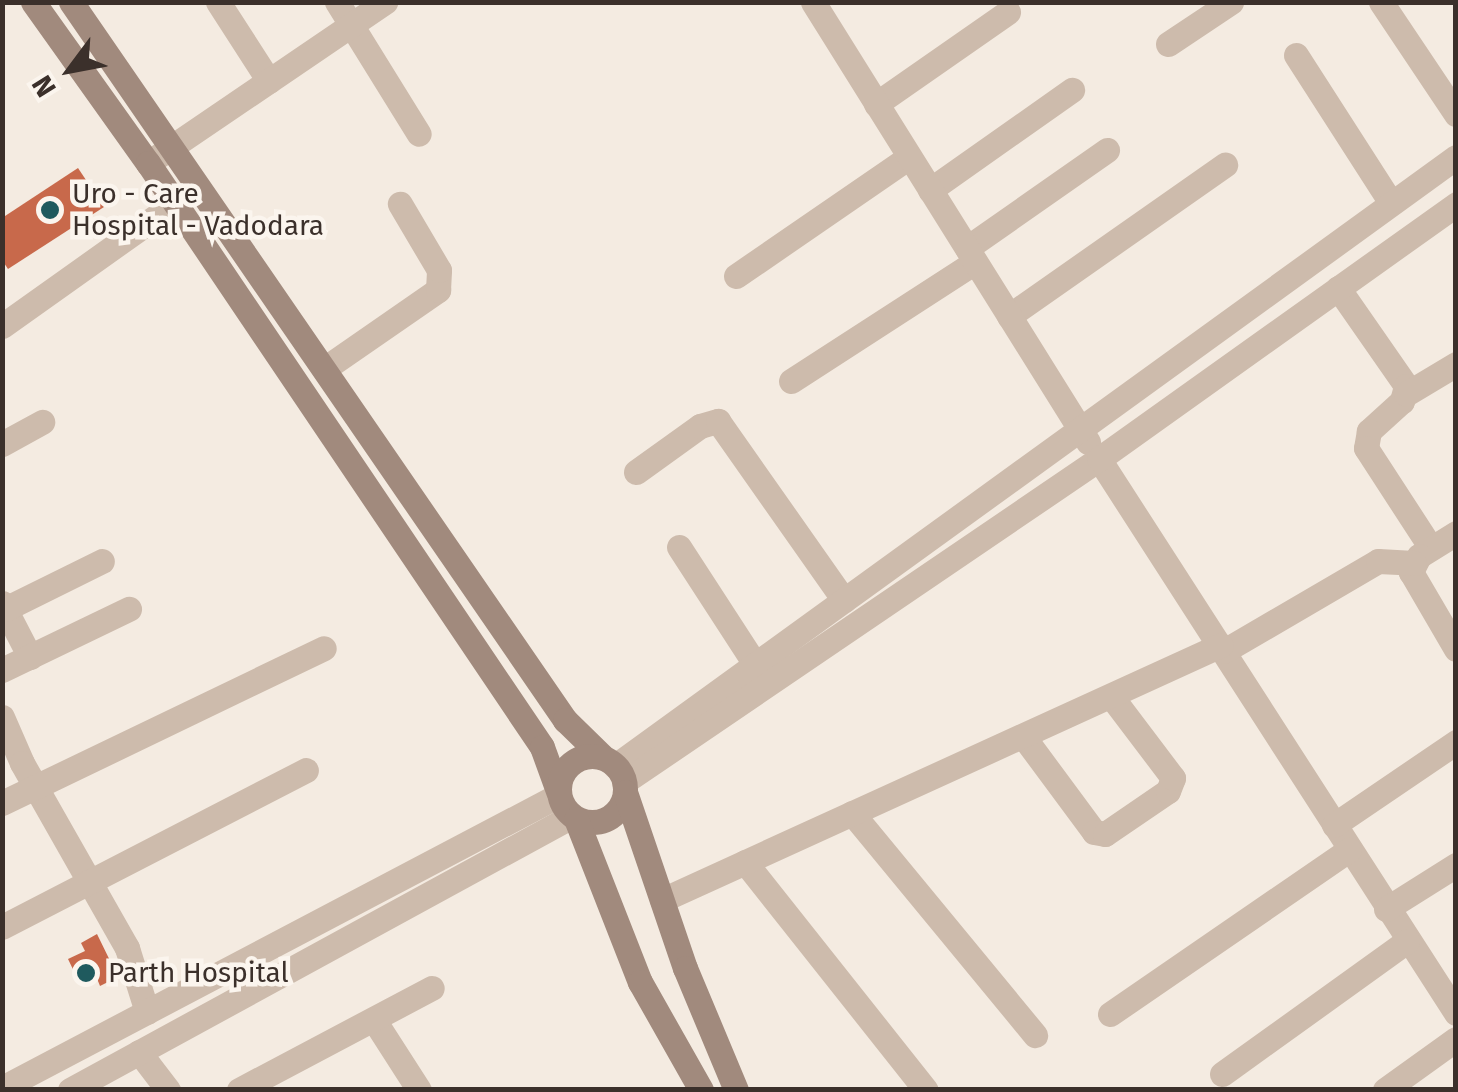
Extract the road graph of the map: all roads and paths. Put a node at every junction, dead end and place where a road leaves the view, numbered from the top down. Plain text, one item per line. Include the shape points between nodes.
1 (34, 2) edge
2 (71, 2) edge
3 (218, 2) edge
4 (337, 2) edge
5 (384, 2) edge
6 (813, 2) edge
7 (1231, 2) edge
8 (1382, 2) edge
9 (1008, 12) dead end
10 (352, 25) junction
11 (1168, 44) dead end
12 (1296, 55) dead end
13 (269, 81) junction
14 (1072, 90) dead end
15 (876, 104) junction
16 (1456, 114) edge
17 (419, 134) dead end
18 (172, 147) junction
19 (1107, 150) dead end
20 (910, 156) junction
21 (1456, 157) edge
22 (148, 164) junction
23 (1226, 165) dead end
24 (930, 190) junction
25 (175, 203) junction
26 (1391, 203) junction
27 (400, 204) dead end
28 (1456, 204) edge
29 (971, 255) junction
30 (736, 276) dead end
31 (1338, 288) junction
32 (8, 313) edge
33 (1009, 316) junction
34 (1456, 364) edge
35 (324, 369) junction
36 (790, 381) dead end
37 (1406, 394) junction
38 (42, 422) dead end
39 (1079, 428) junction
40 (2, 444) edge
41 (1099, 459) junction
42 (636, 472) dead end
43 (1456, 534) edge
44 (680, 548) dead end
45 (1422, 556) junction
46 (102, 560) dead end
47 (844, 600) junction
48 (4, 606) edge
49 (129, 609) dead end
50 (324, 648) dead end
51 (1222, 648) junction
52 (1456, 649) edge
53 (30, 656) junction
54 (756, 664) junction
55 (2, 670) edge
56 (1110, 696) junction
57 (2, 717) edge
58 (1023, 736) junction
59 (1456, 742) edge
60 (306, 770) dead end
61 (617, 774) junction
62 (36, 786) junction
63 (2, 802) edge
64 (566, 805) junction
65 (852, 813) junction
66 (1334, 825) junction
67 (1349, 850) junction
68 (745, 862) junction
69 (1456, 865) edge
70 (88, 879) junction
71 (662, 900) junction
72 (1386, 908) junction
73 (2, 927) edge
74 (1406, 942) junction
75 (432, 988) dead end
76 (147, 1012) junction
77 (1456, 1013) edge
78 (1110, 1014) dead end
79 (374, 1020) junction
80 (1035, 1035) dead end
81 (1456, 1039) edge
82 (139, 1052) junction
83 (1222, 1074) dead end
84 (2, 1088) edge
85 (70, 1090) edge
86 (168, 1090) edge
87 (239, 1090) edge
88 (419, 1090) edge
89 (702, 1090) edge
90 (736, 1090) edge
91 (926, 1090) edge
92 (1384, 1090) edge

1 - 22 main road
2 - 18 main road
3 - 13 street
4 - 10 street
5 - 10 street
6 - 15 street
7 - 11 street
8 - 16 street
9 - 15 street
10 - 13 street
10 - 17 street
12 - 26 street
13 - 18 street
14 - 24 street
15 - 20 street
18 - 22 street
18 - 35 main road
19 - 29 street
20 - 24 street
20 - 30 street
21 - 26 street
22 - 25 main road
23 - 33 street
24 - 29 street
25 - 32 street
25 - 64 main road via 542,746
26 - 39 street
27 - 35 street via 440,270 438,290
28 - 31 street
29 - 33 street
29 - 36 street
31 - 37 street via 1403,380
31 - 41 street
33 - 39 street
34 - 37 street
35 - 61 main road via 566,720
37 - 45 street via 1369,431 1366,448
38 - 40 street
39 - 41 street
39 - 47 street
41 - 51 street
41 - 61 street
42 - 47 street via 700,426 718,421
43 - 45 street
44 - 54 street
45 - 51 street via 1378,561
45 - 52 street via 1414,582
46 - 48 street
47 - 54 street
48 - 53 street
49 - 53 street
50 - 62 street
51 - 56 street
51 - 66 street
53 - 55 street
54 - 61 street
56 - 58 street
56 - 58 street via 1173,778 1168,791 1111,832 1094,832
57 - 62 street
58 - 65 street
59 - 66 street
60 - 70 street
61 - 64 main road via 582,757 572,762 559,780
61 - 64 main road via 623,803 608,819 598,823
61 - 71 main road
62 - 63 street
62 - 70 street
64 - 76 street
64 - 82 street
64 - 89 main road via 640,982
65 - 68 street
65 - 80 street
66 - 67 street
67 - 72 street
67 - 78 street
68 - 71 street
68 - 91 street
69 - 72 street
70 - 73 street
70 - 76 street via 127,948
71 - 90 main road
72 - 74 street
74 - 77 street
74 - 83 street
75 - 79 street
76 - 84 street
79 - 87 street
79 - 88 street
81 - 92 street
82 - 85 street
82 - 86 street

